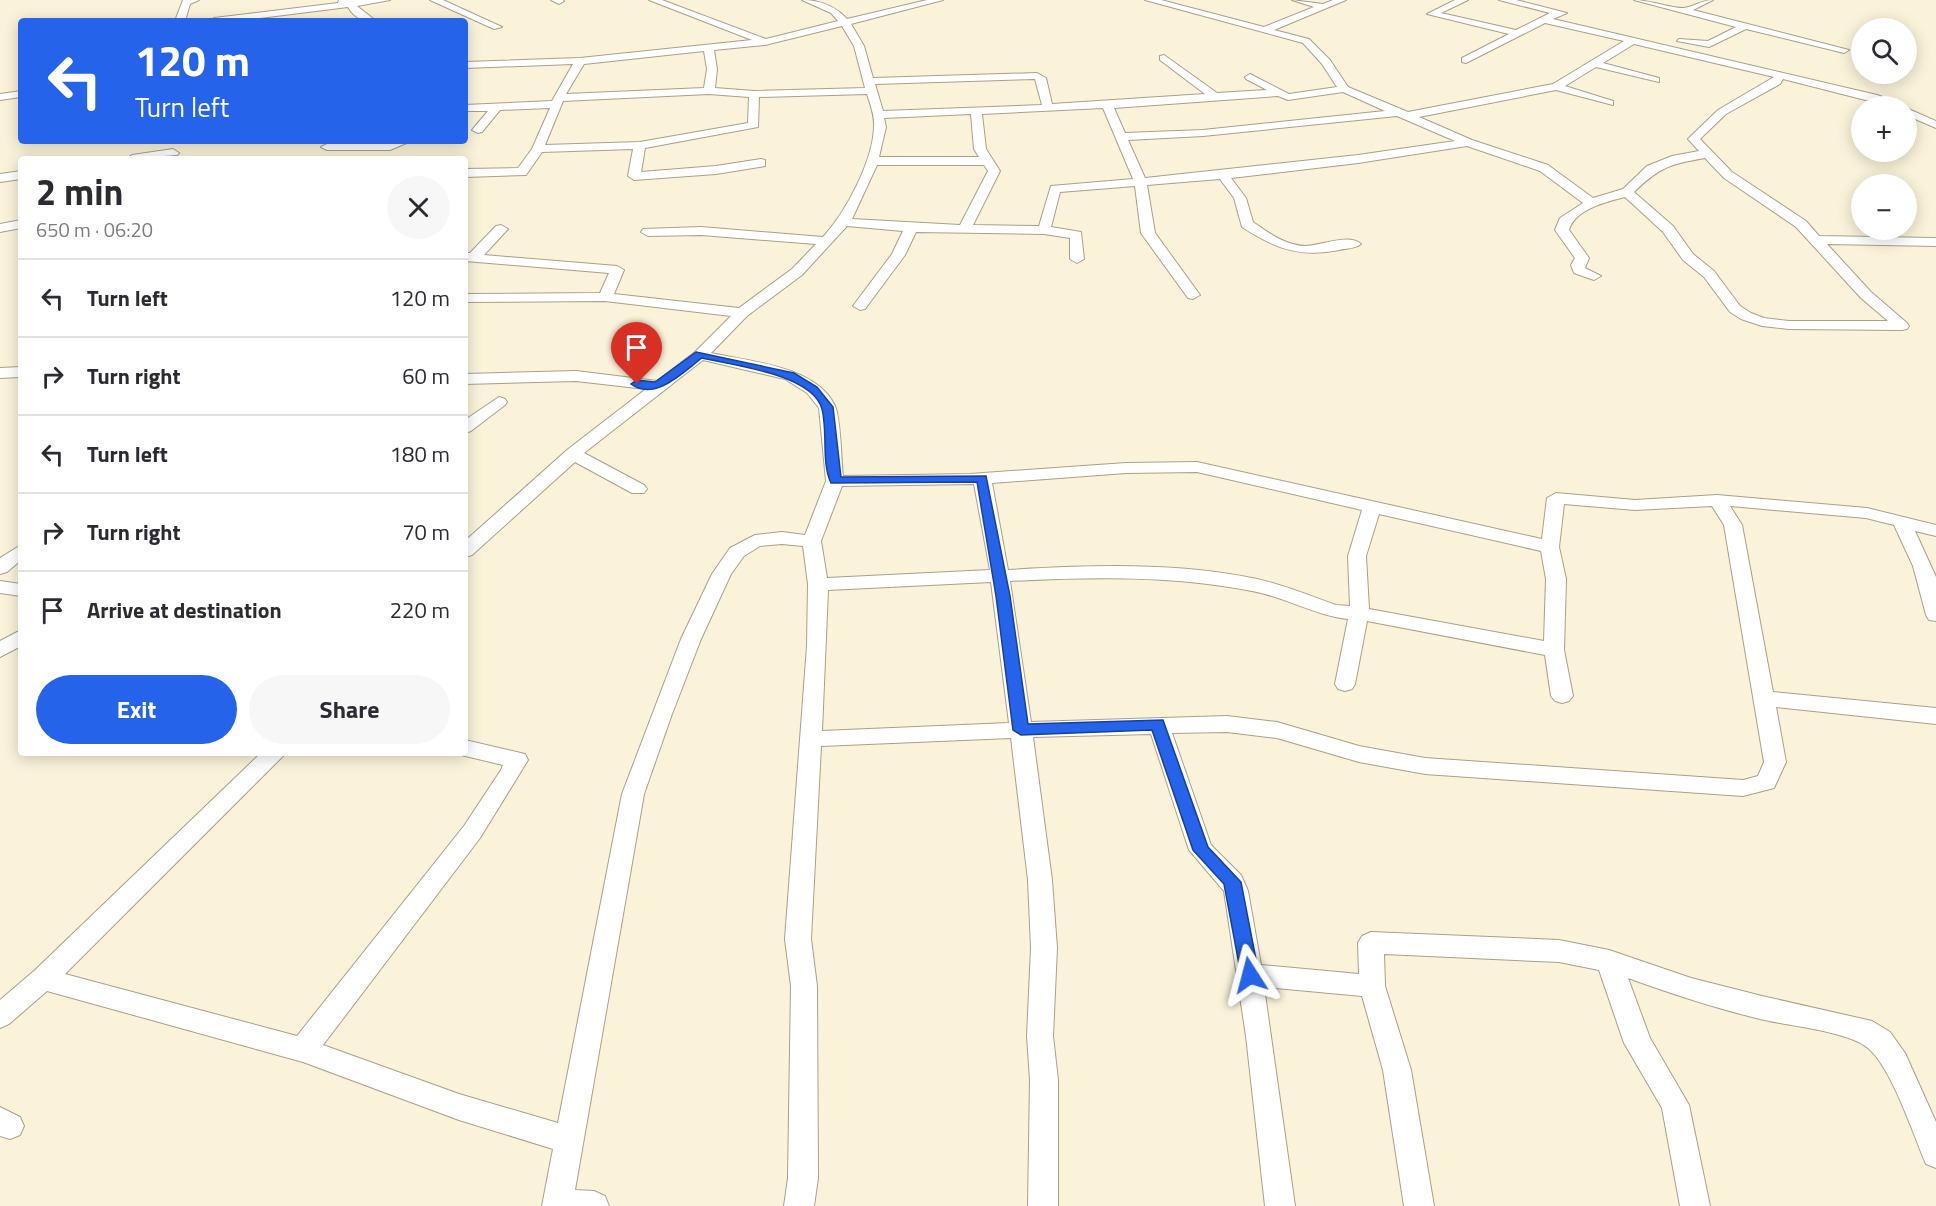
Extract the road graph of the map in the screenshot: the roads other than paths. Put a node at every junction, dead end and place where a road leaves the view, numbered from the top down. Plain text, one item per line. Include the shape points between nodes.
1 (194, 0) edge
2 (338, 0) edge
3 (386, 0) edge
4 (435, 0) edge
5 (654, 0) edge
6 (807, 0) edge
7 (938, 0) edge
8 (1149, 0) edge
9 (1297, 0) edge
10 (1341, 0) edge
11 (1463, 0) edge
12 (1504, 0) edge
13 (1639, 0) edge
14 (1708, 0) edge
15 (350, 3) junction
16 (1324, 7) junction
17 (1685, 11) junction
18 (1557, 13) junction
19 (1573, 15) dead end
20 (287, 16) edge
21 (181, 18) edge
22 (257, 18) edge
23 (365, 18) edge
24 (1545, 20) junction
25 (846, 24) junction
26 (497, 27) dead end
27 (1743, 27) junction
28 (1265, 30) junction
29 (1516, 33) junction
30 (1667, 37) dead end
31 (1631, 41) junction
32 (765, 42) junction
33 (709, 50) junction
34 (1844, 50) dead end
35 (1164, 58) dead end
36 (1466, 60) dead end
37 (580, 61) junction
38 (1592, 63) junction
39 (468, 65) edge
40 (1780, 75) junction
41 (1250, 77) dead end
42 (1655, 80) dead end
43 (871, 86) junction
44 (1556, 87) junction
45 (1344, 89) junction
46 (709, 91) junction
47 (1280, 93) junction
48 (18, 94) edge
49 (754, 94) junction
50 (1215, 96) junction
51 (1869, 96) edge
52 (0, 97) edge
53 (557, 101) junction
54 (1609, 103) dead end
55 (1107, 105) junction
56 (496, 107) junction
57 (468, 108) edge
58 (1048, 109) junction
59 (976, 112) junction
60 (1400, 114) junction
61 (878, 115) junction
62 (1917, 116) edge
63 (1936, 125) edge
64 (478, 130) dead end
65 (1123, 137) junction
66 (1468, 142) junction
67 (398, 144) edge
68 (640, 145) junction
69 (327, 147) dead end
70 (538, 149) junction
71 (1705, 154) junction
72 (987, 160) junction
73 (872, 161) junction
74 (761, 164) dead end
75 (468, 173) edge
76 (18, 175) edge
77 (1223, 175) junction
78 (0, 178) edge
79 (1140, 181) junction
80 (1627, 192) junction
81 (1591, 203) junction
82 (844, 222) junction
83 (18, 225) edge
84 (0, 228) edge
85 (911, 228) junction
86 (501, 229) dead end
87 (964, 229) junction
88 (1044, 230) junction
89 (648, 232) dead end
90 (1816, 240) junction
91 (825, 241) junction
92 (1936, 242) edge
93 (1354, 244) dead end
94 (469, 257) edge
95 (1077, 259) dead end
96 (1594, 276) dead end
97 (1193, 295) dead end
98 (605, 297) junction
99 (468, 298) edge
100 (860, 306) dead end
101 (742, 314) junction
102 (700, 355) junction
103 (18, 372) edge
104 (0, 373) edge
105 (468, 380) edge
106 (657, 386) junction
107 (499, 402) dead end
108 (468, 426) edge
109 (573, 454) junction
110 (982, 478) junction
111 (835, 481) junction
112 (638, 489) dead end
113 (1717, 500) junction
114 (1372, 506) junction
115 (1900, 521) junction
116 (1936, 531) edge
117 (812, 541) junction
118 (1550, 547) junction
119 (468, 548) edge
120 (18, 553) edge
121 (0, 568) edge
122 (1000, 576) junction
123 (818, 584) junction
124 (0, 587) edge
125 (18, 590) edge
126 (1359, 614) junction
127 (1936, 615) edge
128 (18, 639) edge
129 (0, 650) edge
130 (1554, 650) junction
131 (1345, 684) dead end
132 (1562, 696) dead end
133 (1766, 699) junction
134 (1936, 716) edge
135 (1158, 724) junction
136 (1021, 730) junction
137 (810, 739) junction
138 (468, 748) edge
139 (272, 756) edge
140 (1609, 962) junction
141 (1250, 975) junction
142 (43, 979) junction
143 (1372, 986) junction
144 (0, 1016) edge
145 (303, 1050) junction
146 (568, 1140) junction
147 (1936, 1154) edge
148 (557, 1204) edge
149 (594, 1206) edge
150 (799, 1206) edge
151 (1043, 1206) edge
152 (1280, 1206) edge
153 (1419, 1206) edge
154 (1695, 1206) edge

1 - 21 street via 186,2
2 - 15 street
3 - 15 street
4 - 26 street
5 - 32 street
6 - 25 street via 834,11
7 - 25 street
8 - 28 street
9 - 16 street
10 - 16 street
11 - 29 street via 1432,14
12 - 18 street
13 - 17 street
14 - 17 street
15 - 20 street
15 - 23 street via 356,14
16 - 28 street
17 - 27 street
18 - 19 street
18 - 24 street
20 - 22 street
24 - 29 street
24 - 31 street
25 - 32 street
25 - 43 street via 859,46
27 - 30 street via 1704,45
27 - 34 street
28 - 45 street via 1311,45
29 - 36 street
31 - 38 street
31 - 40 street
32 - 33 street
33 - 37 street
33 - 46 street
35 - 50 street
37 - 39 street
37 - 53 street
38 - 42 street
38 - 44 street
40 - 51 street
40 - 71 street via 1776,82 1722,112 1694,139
41 - 47 street
43 - 49 street
43 - 58 street via 1037,76 1041,78
43 - 61 street
44 - 54 street
44 - 60 street
45 - 47 street via 1288,97
45 - 60 street
46 - 49 street
46 - 53 street
47 - 50 street
48 - 52 street
49 - 68 street via 754,125
50 - 55 street
53 - 56 street
53 - 70 street
55 - 58 street
55 - 65 street
56 - 57 street
56 - 64 street
58 - 59 street
59 - 61 street
59 - 72 street via 980,149
60 - 65 street
60 - 66 street
61 - 73 street via 880,128
62 - 63 street
65 - 79 street
66 - 77 street
66 - 81 street via 1544,168
67 - 69 street
68 - 70 street
68 - 74 street via 634,176
70 - 75 street via 522,172
71 - 80 street via 1651,169
71 - 90 street via 1728,175 1801,224
72 - 73 street
72 - 87 street via 994,171
73 - 82 street
76 - 78 street
77 - 79 street
77 - 93 street via 1240,198 1247,224 1280,246 1314,249
79 - 88 street via 1055,189
79 - 97 street via 1148,233
80 - 81 street
80 - 90 street via 1668,229 1734,309 1746,316 1789,325 1902,326 1866,295
81 - 96 street via 1565,220 1562,230 1582,258 1579,270
82 - 85 street
82 - 91 street
83 - 84 street
85 - 87 street
85 - 100 street via 898,255
86 - 94 street
87 - 88 street
88 - 95 street via 1076,235
89 - 91 street via 701,231
90 - 92 street
91 - 101 street via 797,272
94 - 98 street via 617,270
98 - 99 street
98 - 101 street
101 - 102 street
102 - 106 street
102 - 111 street via 790,375 813,390 827,407
103 - 104 street
105 - 106 street via 576,376
106 - 109 street
107 - 108 street
109 - 112 street
109 - 119 street
110 - 111 street
110 - 114 street via 1197,467
110 - 122 street
111 - 117 street
113 - 115 street via 1867,513
113 - 118 street via 1635,505 1556,498
113 - 133 street via 1733,525
114 - 118 street
114 - 126 street via 1357,556
115 - 116 street
115 - 127 street via 1928,575
117 - 123 street
117 - 146 street via 754,541 737,552 722,574 661,714 633,795
118 - 130 street via 1556,579
120 - 121 street
122 - 123 street
122 - 126 street via 1098,571 1173,574 1256,585 1334,611
122 - 136 street
123 - 137 street
124 - 125 street
126 - 130 street via 1507,638
126 - 131 street
128 - 129 street
130 - 132 street
133 - 134 street
133 - 135 street via 1775,762 1766,782 1743,788 1425,766 1359,754 1277,729
135 - 136 street
135 - 141 street via 1201,850 1232,882
136 - 137 street
136 - 151 street via 1040,880 1044,948 1040,1036 1044,1080
137 - 150 street via 798,939 804,986 803,1178
138 - 145 street via 517,760 472,832
139 - 142 street
140 - 143 street via 1560,951 1371,943
140 - 147 street via 1762,1008 1863,1029 1880,1041 1895,1062
140 - 154 street via 1638,1043 1675,1105
141 - 143 street
141 - 152 street
142 - 144 street
142 - 145 street
143 - 153 street via 1397,1070
145 - 146 street via 459,1107
146 - 148 street
148 - 149 street

